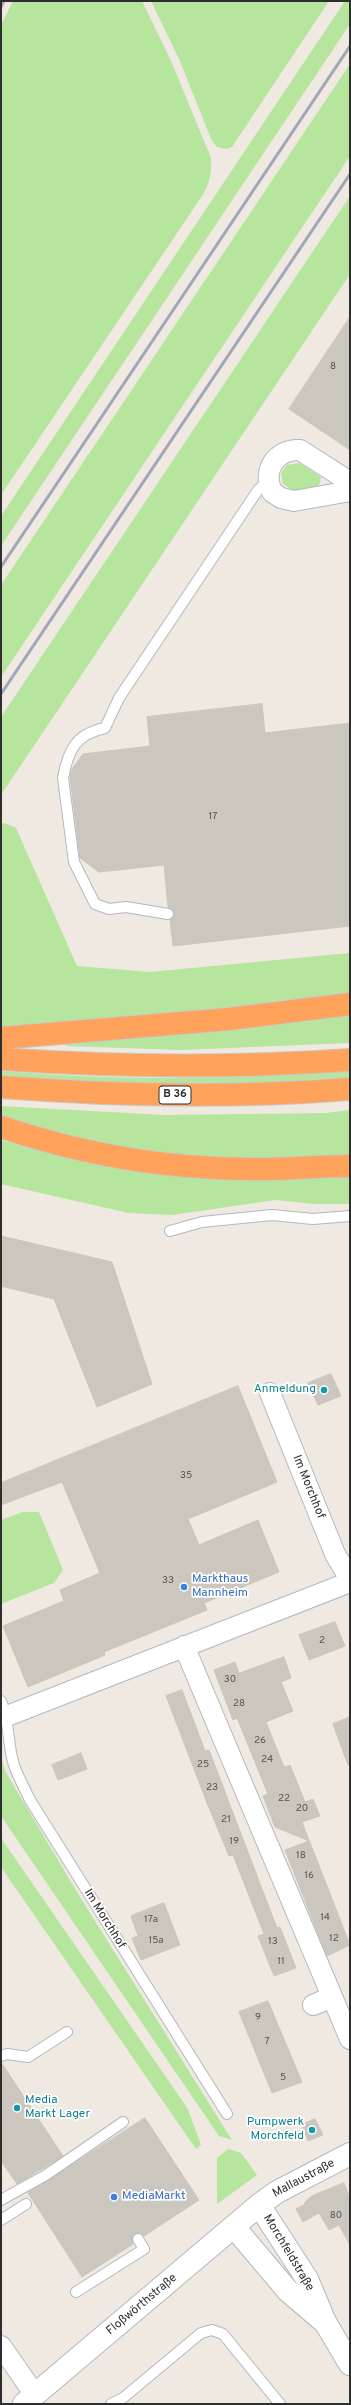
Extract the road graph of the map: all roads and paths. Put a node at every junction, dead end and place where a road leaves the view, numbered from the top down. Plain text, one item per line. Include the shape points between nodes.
1 (268, 481) junction
2 (350, 482) edge
3 (350, 491) edge
4 (168, 914) dead end
5 (350, 1004) edge
6 (1, 1038) edge
7 (1, 1059) edge
8 (350, 1060) edge
9 (1, 1087) edge
10 (350, 1089) edge
11 (1, 1127) edge
12 (350, 1166) edge
13 (350, 1216) edge
14 (170, 1230) dead end
15 (270, 1393) dead end
16 (350, 1579) edge
17 (350, 1582) edge
18 (184, 1646) junction
19 (4, 1708) edge
20 (332, 1998) junction
21 (313, 2005) dead end
22 (66, 2032) dead end
23 (350, 2039) edge
24 (1, 2056) edge
25 (227, 2114) dead end
26 (123, 2122) dead end
27 (350, 2154) edge
28 (1, 2200) edge
29 (26, 2204) dead end
30 (259, 2205) junction
31 (1, 2220) edge
32 (234, 2227) junction
33 (138, 2239) dead end
34 (76, 2292) dead end
35 (325, 2322) junction
36 (1, 2346) edge
37 (350, 2364) edge
38 (29, 2400) edge
39 (111, 2404) edge
40 (280, 2404) edge

1 - 2 street via 270,466 275,459 282,453 300,450
1 - 3 street via 276,496 290,501
1 - 4 lane via 258,490 119,698 105,728 84,735 73,748 65,765 63,778 74,862 95,904 109,909 126,907
5 - 6 highway via 229,1019
7 - 8 highway via 155,1066 286,1064
9 - 10 highway, B 36 via 209,1096
11 - 12 highway via 78,1149 138,1160 261,1169
13 - 14 lane via 313,1219 272,1215 202,1222
15 - 16 street, Im Morchhof via 335,1554
17 - 18 street, Im Morchhof
18 - 19 street, Im Morchhof
18 - 20 street
19 - 25 lane, Im Morchhof via 14,1765 30,1800
20 - 21 street
20 - 23 street
22 - 24 lane via 28,2057 7,2054
26 - 28 lane via 46,2175
27 - 30 main road, Mallaustraße via 277,2192
29 - 31 lane
30 - 32 main road, Floßwörthstraße
30 - 35 main road, Morchfeldstraße via 307,2279
32 - 35 main road, Morchfeldstraße via 288,2291
32 - 38 main road, Floßwörthstraße
33 - 34 lane via 144,2249
35 - 37 main road, Morchfeldstraße
36 - 38 street
39 - 40 lane via 123,2398 201,2333 212,2330 223,2334

